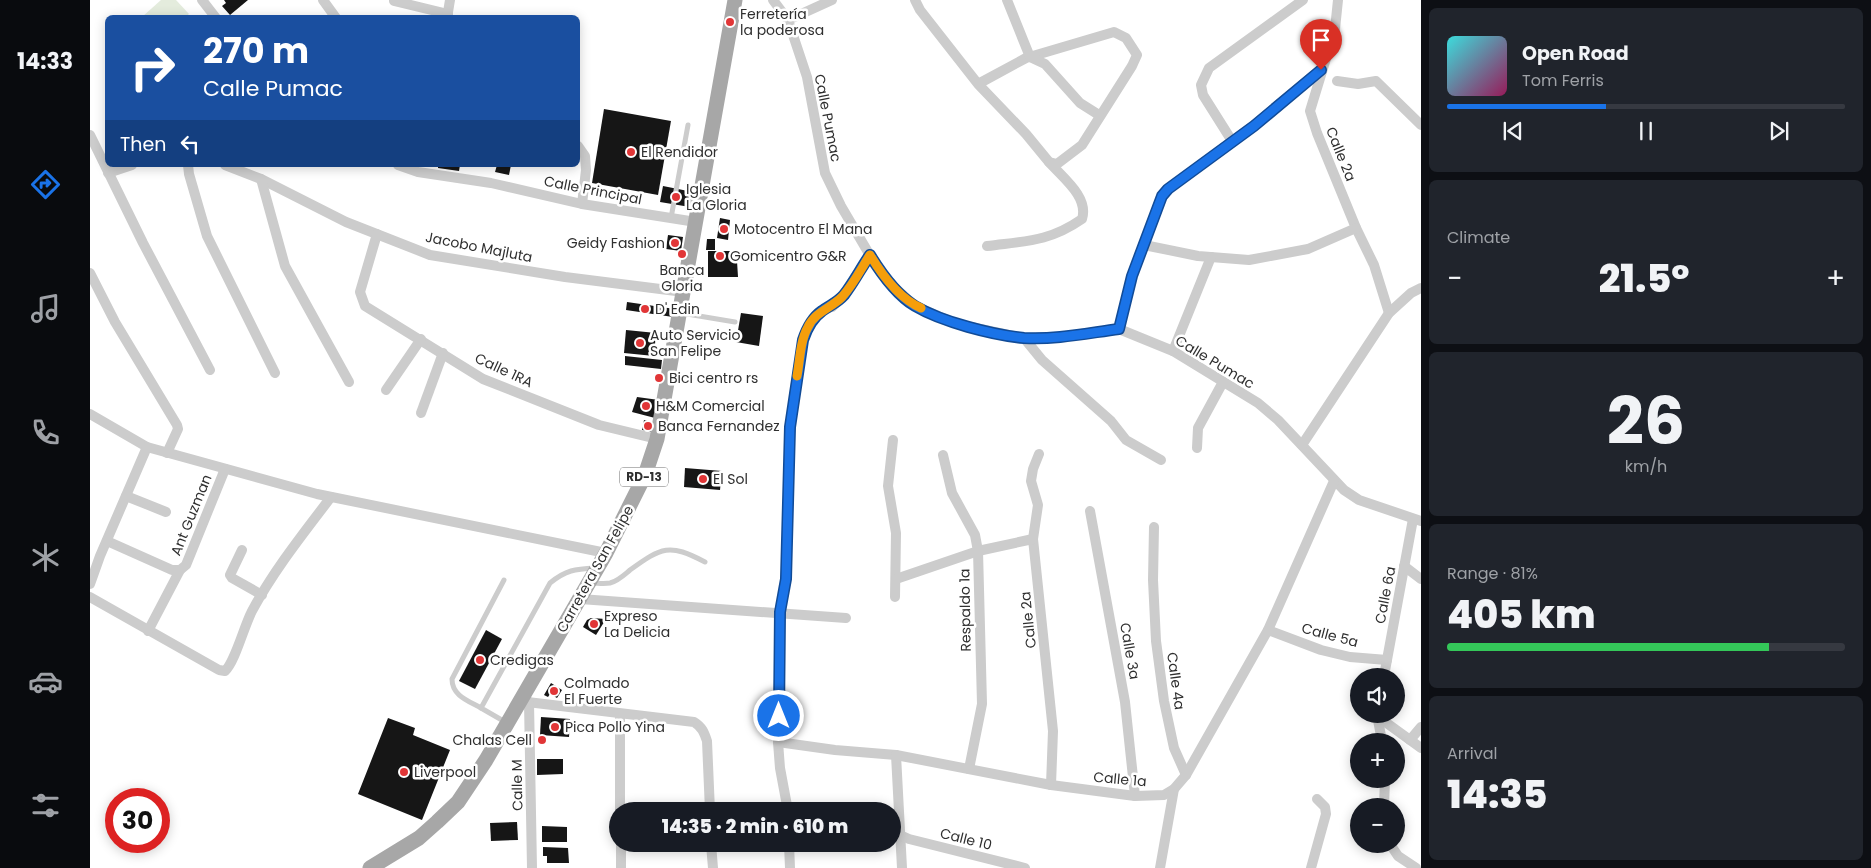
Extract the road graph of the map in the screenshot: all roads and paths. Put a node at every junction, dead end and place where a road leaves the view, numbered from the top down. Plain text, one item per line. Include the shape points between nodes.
1 (202, 0) edge
2 (323, 0) edge
3 (450, 0) edge
4 (735, 0) edge
5 (773, 0) edge
6 (832, 0) edge
7 (915, 0) edge
8 (1007, 0) edge
9 (1303, 0) edge
10 (1338, 0) edge
11 (394, 1) dead end
12 (214, 15) edge
13 (334, 15) edge
14 (444, 15) edge
15 (448, 15) edge
16 (788, 20) junction
17 (1030, 57) junction
18 (1321, 70) junction
19 (1337, 81) dead end
20 (978, 84) junction
21 (1100, 115) junction
22 (688, 125) dead end
23 (1421, 125) edge
24 (90, 135) edge
25 (1232, 141) junction
26 (580, 149) edge
27 (1049, 162) junction
28 (105, 167) edge
29 (105, 167) edge
30 (126, 167) edge
31 (188, 167) edge
32 (230, 167) edge
33 (419, 168) edge
34 (108, 173) junction
35 (261, 179) junction
36 (582, 204) junction
37 (671, 218) junction
38 (696, 222) junction
39 (1356, 228) junction
40 (377, 234) junction
41 (1144, 244) junction
42 (986, 246) dead end
43 (870, 255) junction
44 (1211, 257) junction
45 (90, 273) edge
46 (1421, 288) edge
47 (684, 292) junction
48 (680, 313) junction
49 (1389, 313) junction
50 (735, 322) dead end
51 (1119, 329) junction
52 (1024, 338) junction
53 (422, 339) junction
54 (1173, 351) junction
55 (443, 353) junction
56 (210, 370) dead end
57 (275, 373) dead end
58 (349, 382) dead end
59 (1223, 382) junction
60 (386, 390) dead end
61 (421, 413) dead end
62 (90, 414) edge
63 (657, 439) junction
64 (892, 440) dead end
65 (147, 446) junction
66 (1302, 446) junction
67 (1197, 448) dead end
68 (166, 452) junction
69 (1039, 454) dead end
70 (943, 455) dead end
71 (1161, 460) dead end
72 (225, 469) junction
73 (1334, 480) junction
74 (126, 496) junction
75 (331, 497) junction
76 (1090, 511) dead end
77 (166, 512) dead end
78 (1417, 520) edge
79 (1154, 527) dead end
80 (1033, 539) junction
81 (107, 541) junction
82 (242, 550) dead end
83 (978, 551) junction
84 (606, 553) junction
85 (95, 554) edge
86 (705, 562) dead end
87 (1404, 566) junction
88 (598, 568) junction
89 (180, 570) junction
90 (896, 579) junction
91 (1421, 579) edge
92 (504, 580) dead end
93 (589, 583) junction
94 (90, 584) edge
95 (262, 595) junction
96 (90, 597) edge
97 (895, 597) dead end
98 (580, 599) junction
99 (780, 612) junction
100 (846, 618) dead end
101 (1268, 630) junction
102 (148, 631) junction
103 (1387, 660) junction
104 (1386, 668) edge
105 (524, 702) junction
106 (482, 708) junction
107 (620, 714) junction
108 (1388, 723) edge
109 (507, 724) junction
110 (1421, 727) edge
111 (1410, 740) junction
112 (778, 742) junction
113 (1421, 748) edge
114 (896, 755) junction
115 (969, 769) junction
116 (1186, 775) junction
117 (1051, 785) junction
118 (1174, 789) junction
119 (1135, 796) junction
120 (1317, 799) dead end
121 (620, 802) edge
122 (710, 802) edge
123 (786, 802) edge
124 (898, 802) edge
125 (901, 836) edge
126 (621, 852) edge
127 (712, 852) edge
128 (790, 852) edge
129 (901, 852) edge
130 (1396, 853) edge
131 (370, 868) edge
132 (532, 868) edge
133 (621, 868) edge
134 (713, 868) edge
135 (790, 868) edge
136 (902, 868) edge
137 (1026, 868) edge
138 (1160, 868) edge
139 (1311, 868) edge
140 (1416, 868) edge

1 - 12 street
2 - 13 street
3 - 15 street
4 - 38 main road, Carretera San Felipe / RD-13
5 - 16 street, Calle Pumac
6 - 16 street
7 - 20 street
8 - 17 street
9 - 25 street via 1208,68 1201,85 1203,96
10 - 18 street, Calle 2a via 1335,29
11 - 14 street
16 - 43 street, Calle Pumac via 807,77 825,173
17 - 20 street
17 - 21 street via 1045,64 1080,102
17 - 21 street via 1114,32 1126,38 1137,55
18 - 25 street
18 - 39 street, Calle 2a via 1310,111
19 - 23 street via 1358,84 1376,81
20 - 27 street
21 - 27 street via 1082,145 1057,164
22 - 37 lane
24 - 29 street
25 - 41 street via 1162,196
26 - 36 street via 585,156 586,170
27 - 42 street via 1080,197 1084,207 1082,219 1043,239
28 - 34 street
30 - 34 street
31 - 57 street via 207,236
32 - 35 street, Jacobo Majluta
33 - 36 street, Calle Principal
34 - 56 street
35 - 40 street, Jacobo Majluta
35 - 58 street via 285,266
36 - 37 street, Calle Principal
37 - 38 street, Calle Principal
38 - 47 main road, Carretera San Felipe / RD-13
39 - 44 street via 1308,249 1249,260
39 - 49 street, Calle 2a via 1374,265
40 - 47 street, Jacobo Majluta via 430,255
40 - 53 street, Calle 1RA via 360,292 365,306
41 - 44 street
41 - 51 street
43 - 52 street, Calle Pumac via 894,287 914,306 957,324
43 - 99 street via 843,295 832,307 814,318 803,340 790,427 786,579
44 - 54 street
45 - 68 street via 115,322 177,425
46 - 49 street
47 - 48 main road, Carretera San Felipe / RD-13
48 - 50 lane
48 - 63 main road, Carretera San Felipe / RD-13
49 - 66 street
51 - 52 street, Calle Pumac
51 - 54 street, Calle Pumac
52 - 71 street via 1042,360 1111,421 1126,440
53 - 55 street, Calle 1RA
53 - 60 street
54 - 59 street, Calle Pumac
55 - 61 street
55 - 63 street, Calle 1RA via 483,379 590,422
59 - 66 street, Calle Pumac via 1278,420
59 - 67 street via 1198,428
62 - 65 street
63 - 84 main road, Carretera San Felipe / RD-13 via 645,475
64 - 90 street via 888,486 896,533
65 - 68 street
65 - 74 street
66 - 73 street, Calle Pumac
68 - 72 street
69 - 80 street, Calle 2a via 1031,481 1038,505
70 - 83 street, Respaldo 1a via 952,493 975,535
72 - 75 street
72 - 89 street, Ant Guzman via 186,565
73 - 78 street, Calle Pumac via 1359,500
73 - 101 street
74 - 77 street
74 - 81 street
75 - 84 street
75 - 95 street via 287,554
76 - 119 street, Calle 3a via 1126,702
78 - 87 street, Calle 6a
79 - 116 street, Calle 4a via 1157,649 1174,748
80 - 83 street
80 - 117 street, Calle 2a via 1053,731
81 - 85 street
81 - 89 street via 172,570
82 - 95 street via 230,575
83 - 90 street
83 - 115 street, Respaldo 1a via 982,704
84 - 88 main road, Carretera San Felipe / RD-13
85 - 94 street
86 - 93 lane via 684,551 670,549 655,553 610,583
87 - 91 street
87 - 103 street, Calle 6a
88 - 93 main road, Carretera San Felipe / RD-13
88 - 106 lane via 575,569 550,583
89 - 102 street, Ant Guzman
90 - 97 street
92 - 106 lane via 452,679 452,687 457,694
93 - 98 main road, Carretera San Felipe / RD-13
95 - 102 street via 225,671
96 - 102 street
98 - 99 street
98 - 105 main road, Carretera San Felipe / RD-13
99 - 100 street
99 - 112 street
101 - 103 street, Calle 5a via 1321,650 1350,657
101 - 116 street
103 - 104 street, Calle 6a
105 - 107 street
105 - 109 main road, Carretera San Felipe / RD-13
105 - 132 street, Calle M
106 - 109 lane
107 - 121 street
107 - 122 street via 694,722 700,726 707,741
108 - 111 street
109 - 131 main road, Carretera San Felipe / RD-13 via 458,802 419,838
110 - 111 street
111 - 113 street
112 - 114 street, Calle 1a
112 - 123 street
114 - 115 street, Calle 1a
114 - 124 street
115 - 117 street, Calle 1a
116 - 118 street
117 - 119 street, Calle 1a
118 - 119 street, Calle 1a via 1164,795
118 - 138 street
120 - 139 street via 1325,807 1326,814
125 - 137 street, Calle 10
126 - 133 street
127 - 134 street
128 - 135 street
129 - 136 street
130 - 140 street

